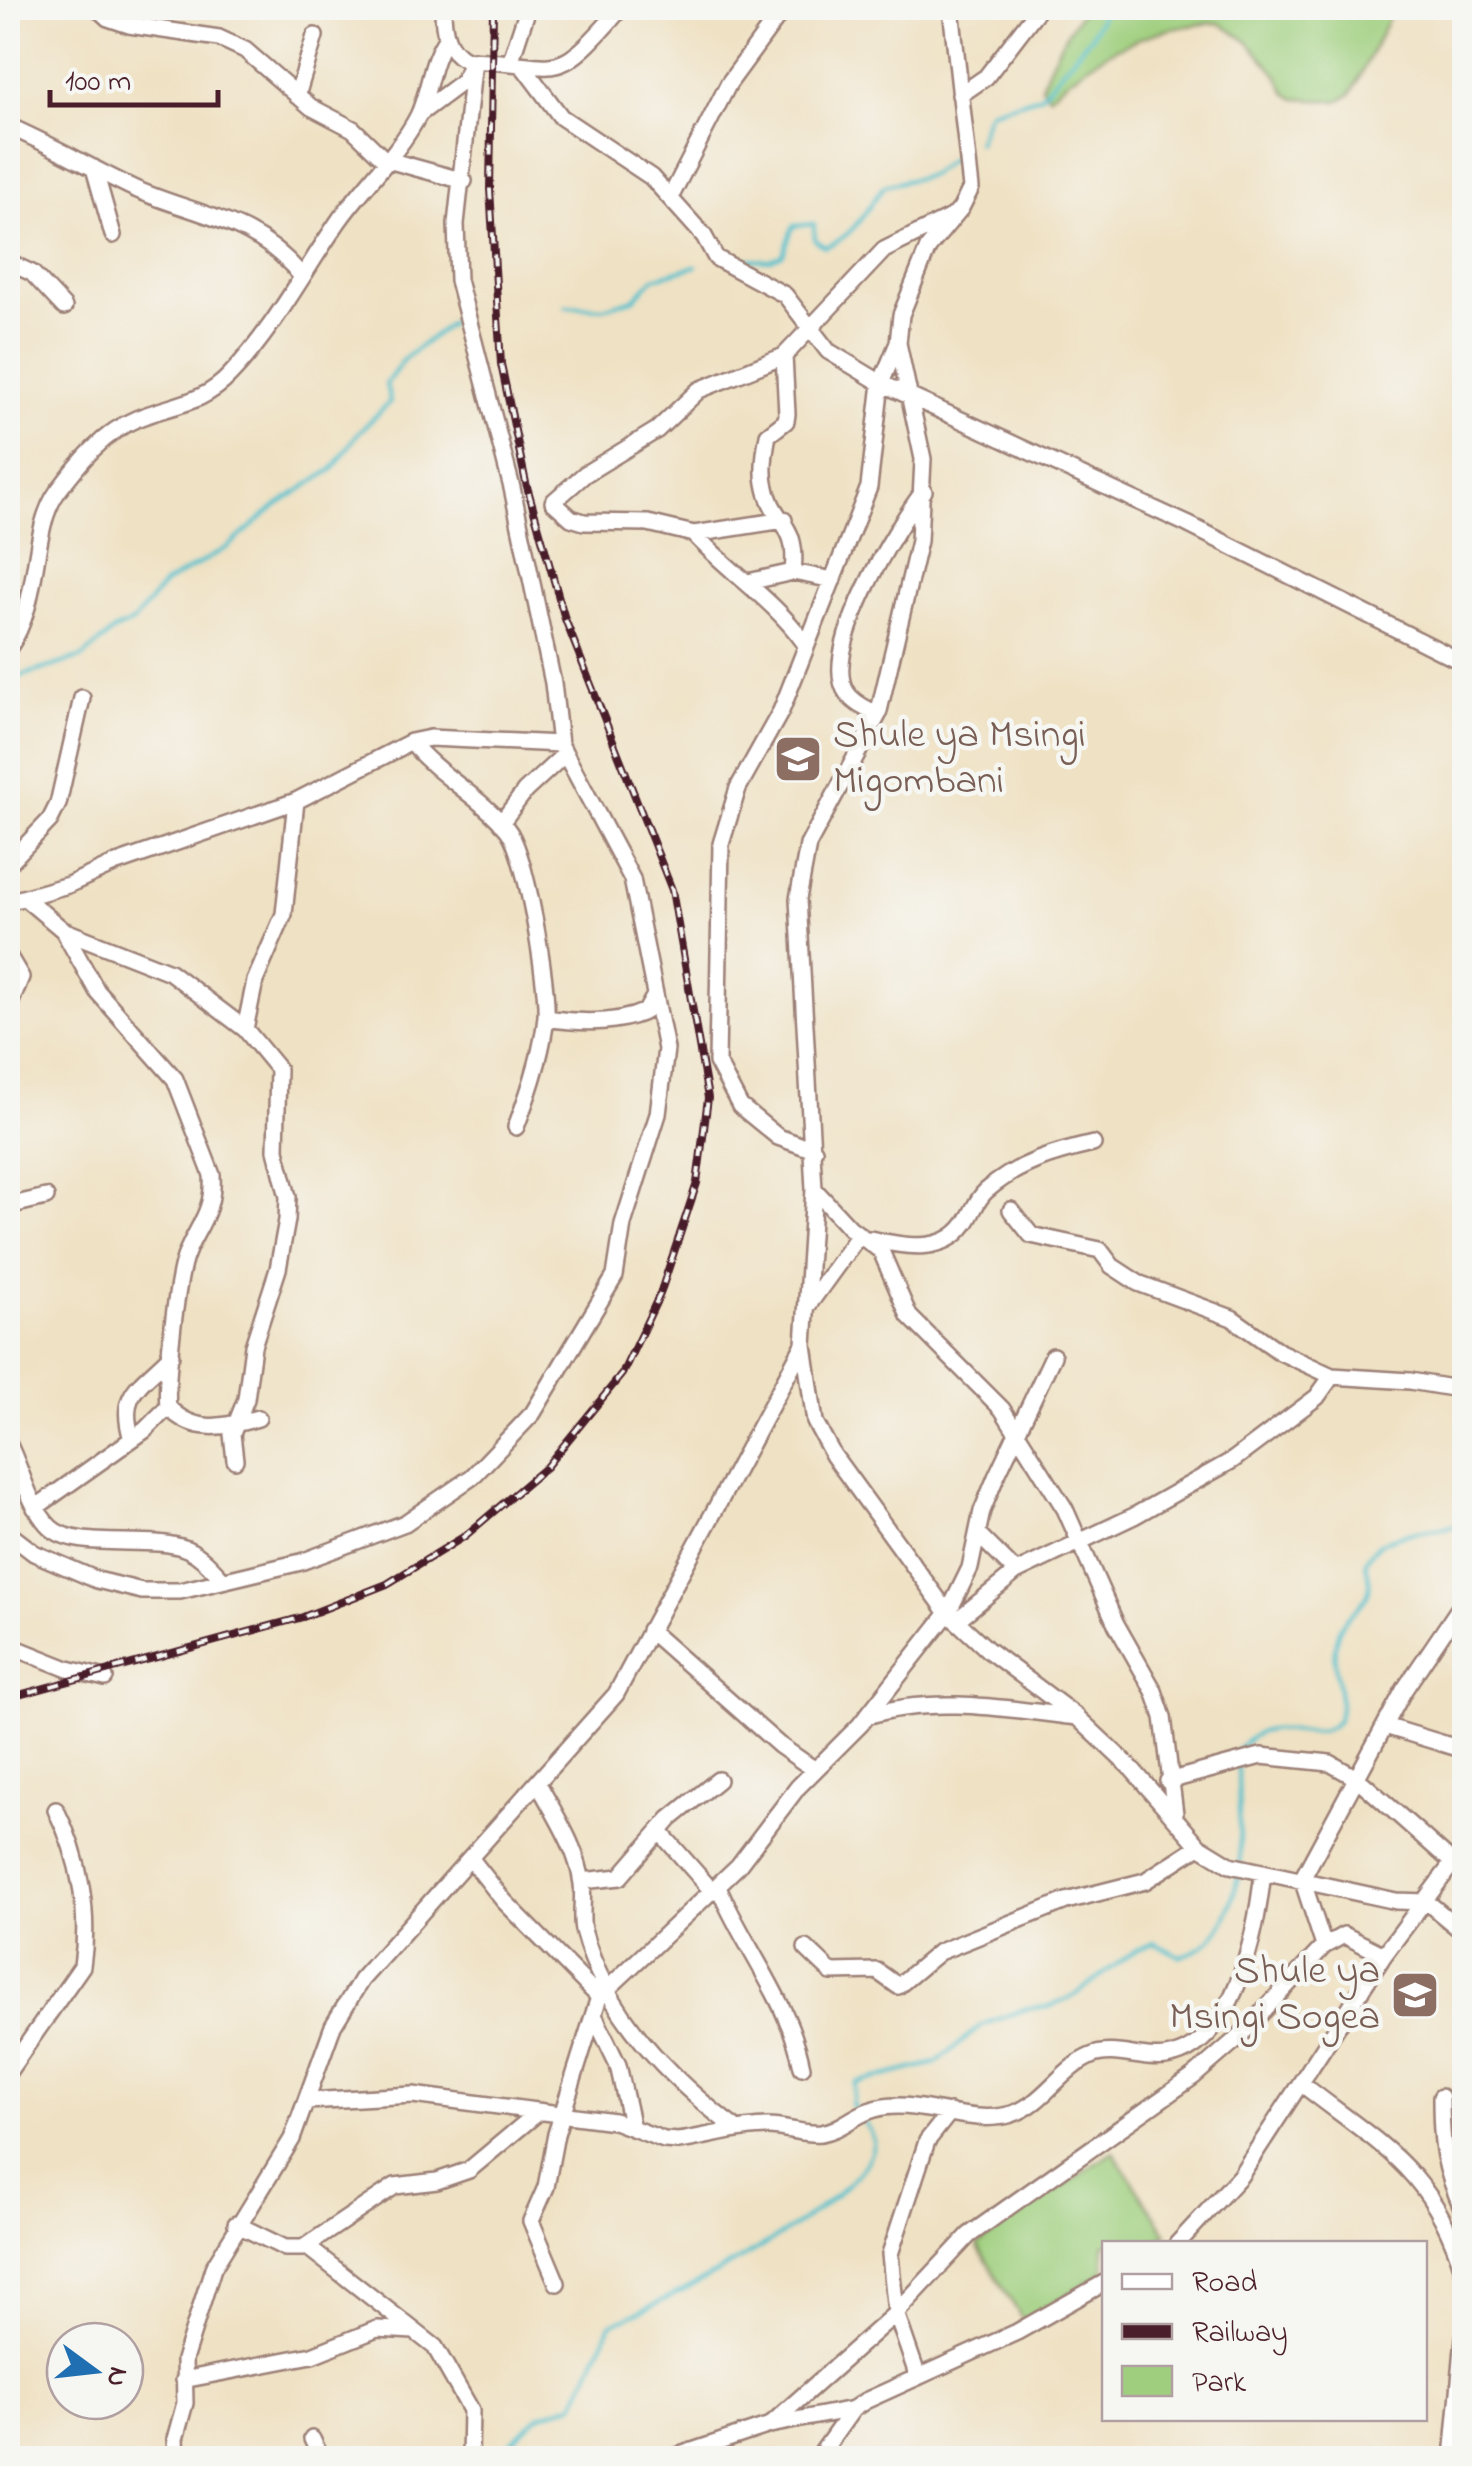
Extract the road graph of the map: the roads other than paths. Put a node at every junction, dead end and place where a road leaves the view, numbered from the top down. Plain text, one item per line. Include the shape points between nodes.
1 (96, 8) edge
2 (443, 8) edge
3 (528, 8) edge
4 (621, 8) edge
5 (784, 8) edge
6 (951, 8) edge
7 (1039, 8) edge
8 (315, 36) dead end
9 (446, 38) junction
10 (474, 60) junction
11 (516, 64) junction
12 (960, 94) junction
13 (297, 96) junction
14 (419, 114) junction
15 (8, 126) edge
16 (384, 159) junction
17 (94, 168) junction
18 (464, 181) junction
19 (670, 198) junction
20 (956, 214) junction
21 (112, 235) dead end
22 (8, 262) edge
23 (302, 276) junction
24 (64, 308) dead end
25 (811, 330) junction
26 (898, 343) junction
27 (784, 356) junction
28 (881, 383) junction
29 (909, 395) junction
30 (924, 491) junction
31 (784, 520) junction
32 (694, 534) junction
33 (793, 572) junction
34 (833, 580) junction
35 (748, 582) junction
36 (804, 642) junction
37 (8, 648) edge
38 (1464, 664) edge
39 (82, 698) dead end
40 (878, 715) junction
41 (411, 742) junction
42 (563, 749) junction
43 (296, 801) junction
44 (501, 823) junction
45 (8, 864) edge
46 (26, 899) junction
47 (8, 902) edge
48 (64, 930) junction
49 (8, 956) edge
50 (654, 997) junction
51 (8, 1008) edge
52 (546, 1018) junction
53 (246, 1028) junction
54 (516, 1127) dead end
55 (1094, 1144) dead end
56 (814, 1150) junction
57 (814, 1189) junction
58 (46, 1196) dead end
59 (8, 1206) edge
60 (1011, 1210) dead end
61 (862, 1236) junction
62 (807, 1308) junction
63 (804, 1345) junction
64 (171, 1355) junction
65 (1054, 1356) dead end
66 (1332, 1376) junction
67 (1464, 1390) edge
68 (168, 1407) junction
69 (258, 1418) dead end
70 (235, 1424) junction
71 (1018, 1433) junction
72 (132, 1439) junction
73 (8, 1443) edge
74 (235, 1460) dead end
75 (36, 1508) junction
76 (48, 1526) junction
77 (979, 1535) junction
78 (9, 1536) edge
79 (1079, 1540) junction
80 (34, 1553) junction
81 (1016, 1572) junction
82 (223, 1580) junction
83 (1462, 1611) edge
84 (953, 1616) junction
85 (649, 1630) junction
86 (8, 1645) edge
87 (104, 1678) dead end
88 (867, 1716) junction
89 (1077, 1717) junction
90 (1384, 1726) junction
91 (1464, 1750) edge
92 (815, 1770) junction
93 (1358, 1779) junction
94 (718, 1780) dead end
95 (1168, 1780) junction
96 (539, 1784) junction
97 (56, 1810) dead end
98 (1176, 1818) junction
99 (660, 1832) junction
100 (1200, 1846) junction
101 (1464, 1848) edge
102 (471, 1859) junction
103 (1454, 1864) junction
104 (1264, 1872) junction
105 (1302, 1879) junction
106 (582, 1881) junction
107 (715, 1889) junction
108 (1427, 1902) junction
109 (1464, 1932) edge
110 (1324, 1946) junction
111 (806, 1948) dead end
112 (1384, 1955) junction
113 (603, 1993) junction
114 (594, 2015) junction
115 (11, 2061) edge
116 (802, 2067) dead end
117 (1302, 2084) junction
118 (1441, 2097) dead end
119 (308, 2100) junction
120 (950, 2112) junction
121 (536, 2114) junction
122 (564, 2118) junction
123 (632, 2128) junction
124 (736, 2130) junction
125 (1464, 2212) edge
126 (236, 2224) junction
127 (1180, 2241) edge
128 (306, 2246) junction
129 (1464, 2273) edge
130 (556, 2283) dead end
131 (1102, 2285) edge
132 (896, 2313) junction
133 (414, 2331) junction
134 (1464, 2337) edge
135 (918, 2377) junction
136 (183, 2380) junction
137 (1462, 2394) edge
138 (853, 2409) junction
139 (770, 2425) junction
140 (312, 2440) dead end
141 (1458, 2446) edge
142 (176, 2458) edge
143 (321, 2458) edge
144 (470, 2458) edge
145 (671, 2458) edge
146 (818, 2458) edge

1 - 13 street via 129,25 220,38 245,50
2 - 9 street
3 - 11 street
4 - 11 street via 570,63 552,69
5 - 19 street via 730,83
6 - 12 street
7 - 12 street via 986,77
8 - 13 street
9 - 10 street via 454,54
9 - 14 street
10 - 11 street
10 - 14 street via 462,82
10 - 18 street
11 - 19 street via 561,117 623,155
12 - 20 street via 971,188
13 - 16 street via 353,129
14 - 16 street
15 - 17 street
16 - 18 street
16 - 23 street
17 - 21 street
17 - 23 street via 234,225 277,248
18 - 42 street via 456,224 458,280 512,488
19 - 25 street via 716,258 785,294
20 - 25 street via 884,250
20 - 26 street via 910,283
22 - 24 street via 32,273
23 - 37 street via 257,345 212,393 132,421 76,466 46,514 38,572
25 - 27 street
25 - 28 street via 828,351
26 - 28 street
26 - 29 street
27 - 31 street via 786,421 768,435 764,483
27 - 32 street via 698,390 656,430 553,502 584,522 648,523
28 - 29 street
28 - 34 street via 874,467
29 - 30 street
29 - 38 street via 1187,524
30 - 40 street via 908,595
30 - 40 street via 865,588 842,663 847,694
31 - 32 street
31 - 33 street via 796,547
32 - 35 street
33 - 34 street
33 - 35 street
34 - 36 street
35 - 36 street
36 - 56 street via 782,711 726,816 715,1044 725,1085 740,1106 778,1137
39 - 45 street via 58,804
40 - 56 street via 808,844 798,899
41 - 42 street
41 - 43 street
41 - 44 street via 434,770
42 - 44 street
42 - 50 street via 632,879
43 - 46 street
43 - 53 street via 284,914 255,982
44 - 52 street via 514,839 533,912
46 - 47 street
46 - 48 street
48 - 53 street via 170,972
48 - 64 street via 97,990 176,1079 212,1176 202,1230 183,1261
49 - 51 street via 22,977
50 - 52 street via 638,1015 589,1022
50 - 82 street via 666,1049 663,1084 615,1276 533,1412 472,1476 406,1524 301,1562
52 - 54 street
53 - 70 street via 278,1069 276,1150 288,1209
55 - 61 street via 1019,1168 982,1194 948,1238 913,1248
56 - 57 street
57 - 61 street
57 - 62 street
58 - 59 street
60 - 66 street via 1031,1235 1100,1250 1138,1282 1232,1318 1280,1352
61 - 62 street
61 - 71 street via 888,1262 909,1316 980,1383
62 - 63 street
63 - 84 street via 816,1422 833,1455
63 - 85 street
64 - 68 street
64 - 72 street via 130,1395 125,1413
65 - 71 street
66 - 67 street
66 - 79 street via 1317,1396 1234,1460
68 - 70 street via 188,1424
68 - 72 street
69 - 70 street
70 - 74 street
71 - 77 street via 982,1511
71 - 79 street
72 - 75 street
73 - 75 street
75 - 76 street
76 - 80 street
76 - 82 street via 68,1537 187,1549
77 - 81 street
77 - 84 street
78 - 80 street
79 - 81 street
79 - 95 street via 1154,1692
80 - 82 street via 142,1591 180,1591
81 - 84 street
83 - 90 street
84 - 88 street
84 - 89 street
85 - 92 street
85 - 96 street via 616,1694
86 - 87 street
88 - 89 street via 917,1707
88 - 92 street
89 - 98 street
90 - 91 street
90 - 93 street
92 - 107 street
93 - 95 street via 1330,1763 1261,1756
93 - 103 street
93 - 105 street
94 - 99 street
95 - 98 street
96 - 102 street
96 - 106 street
97 - 115 street via 78,1867 82,1966
98 - 100 street
99 - 106 street via 620,1876
99 - 107 street
100 - 104 street via 1230,1865
100 - 111 street via 1145,1881 1066,1902 939,1952 898,1986 877,1971 830,1972
101 - 103 street
102 - 113 street via 504,1902
102 - 119 street via 361,1980 333,2026
103 - 108 street
104 - 105 street
104 - 120 street via 1232,1999 1192,2045 1165,2058 1091,2056 1035,2104 999,2118
105 - 108 street
105 - 110 street
106 - 113 street via 582,1926
107 - 113 street
107 - 116 street via 792,2023
108 - 109 street
108 - 112 street
110 - 112 street via 1344,1935
110 - 132 street via 1194,2076 970,2236
112 - 117 street
113 - 114 street
113 - 124 street via 668,2074
114 - 122 street
114 - 123 street via 618,2066
117 - 127 street via 1240,2176
117 - 129 street via 1400,2157 1431,2198
118 - 125 street via 1441,2152
119 - 121 street via 397,2094
119 - 126 street via 292,2138
120 - 124 street via 875,2108 817,2134
120 - 132 street via 927,2141 893,2237
121 - 122 street
121 - 128 street via 469,2170 395,2186
122 - 123 street
122 - 130 street via 532,2220
123 - 124 street via 678,2141
126 - 128 street via 285,2248
126 - 136 street via 213,2268
128 - 133 street
131 - 135 street
132 - 135 street
132 - 139 street
133 - 136 street via 377,2329 312,2355
133 - 144 street via 444,2359 471,2410
134 - 137 street
135 - 138 street
136 - 142 street
137 - 141 street
138 - 139 street
138 - 146 street
139 - 145 street
140 - 143 street

